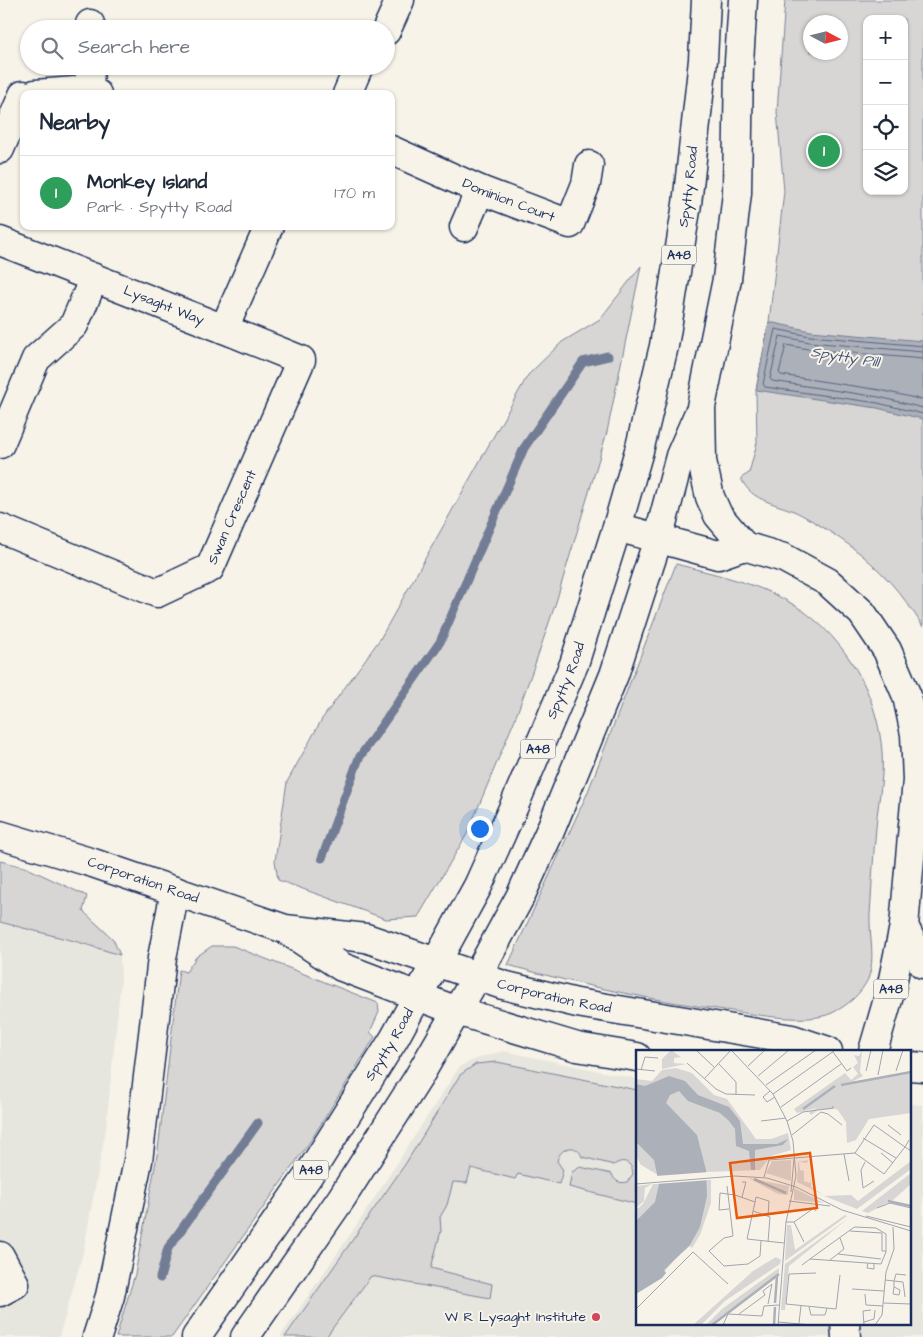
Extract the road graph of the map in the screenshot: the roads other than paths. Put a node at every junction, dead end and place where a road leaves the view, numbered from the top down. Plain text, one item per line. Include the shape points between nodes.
1 (400, 0) edge
2 (706, 0) edge
3 (743, 0) edge
4 (391, 20) edge
5 (355, 75) edge
6 (92, 83) edge
7 (50, 90) edge
8 (349, 90) edge
9 (20, 95) edge
10 (0, 149) edge
11 (395, 152) edge
12 (589, 165) dead end
13 (480, 190) junction
14 (464, 227) dead end
15 (267, 230) edge
16 (0, 241) edge
17 (94, 278) junction
18 (224, 329) junction
19 (701, 407) junction
20 (0, 444) edge
21 (617, 527) junction
22 (0, 528) edge
23 (658, 539) junction
24 (744, 546) junction
25 (0, 835) edge
26 (175, 891) junction
27 (904, 926) junction
28 (285, 929) junction
29 (436, 961) junction
30 (923, 964) edge
31 (477, 976) junction
32 (417, 996) junction
33 (457, 1011) junction
34 (825, 1050) edge
35 (873, 1050) edge
36 (636, 1057) edge
37 (910, 1066) edge
38 (923, 1067) edge
39 (0, 1256) edge
40 (0, 1292) edge
41 (845, 1324) edge
42 (97, 1337) edge
43 (196, 1337) edge
44 (246, 1337) edge
45 (846, 1337) edge

1 - 4 main road
2 - 21 main road, Spytty Road / A48 via 703,60 687,204 664,346
3 - 19 main road, A48 via 737,193 727,279
5 - 8 main road
6 - 7 main road
9 - 10 main road
11 - 13 main road, Dominion Court
12 - 13 main road, Dominion Court via 586,184 570,224
13 - 14 main road
15 - 18 main road
16 - 17 main road, Lysaght Way
17 - 18 main road, Lysaght Way
17 - 20 main road via 74,325 36,359
18 - 22 main road, Swan Crescent via 301,360 210,568 158,593
19 - 23 main road, A48 via 680,456
19 - 24 main road, A48 via 702,461 710,497 718,515
21 - 23 main road
21 - 29 main road, Spytty Road / A48 via 574,664 478,886
23 - 24 main road via 718,555
23 - 31 main road, A48 via 614,675 550,831 520,897
24 - 27 main road, A48 via 784,558 828,582 862,613 887,650 907,696 915,734 917,780
25 - 26 main road, Corporation Road
26 - 28 main road, Corporation Road
26 - 42 main road via 162,958 138,1161 110,1296
27 - 30 main road
27 - 35 main road, A48 via 891,989
28 - 29 main road, Corporation Road via 366,938
28 - 32 main road, Corporation Road via 342,967
29 - 31 main road, Corporation Road
29 - 32 main road, Spytty Road / A48
31 - 33 main road, A48
31 - 34 main road, Corporation Road via 577,1003 792,1039
32 - 33 main road, Corporation Road
32 - 43 main road, Spytty Road / A48 via 394,1039 308,1176
33 - 36 main road, Corporation Road via 576,1047
33 - 44 main road, A48 via 341,1199
37 - 38 main road
39 - 40 main road via 15,1284
41 - 45 main road

